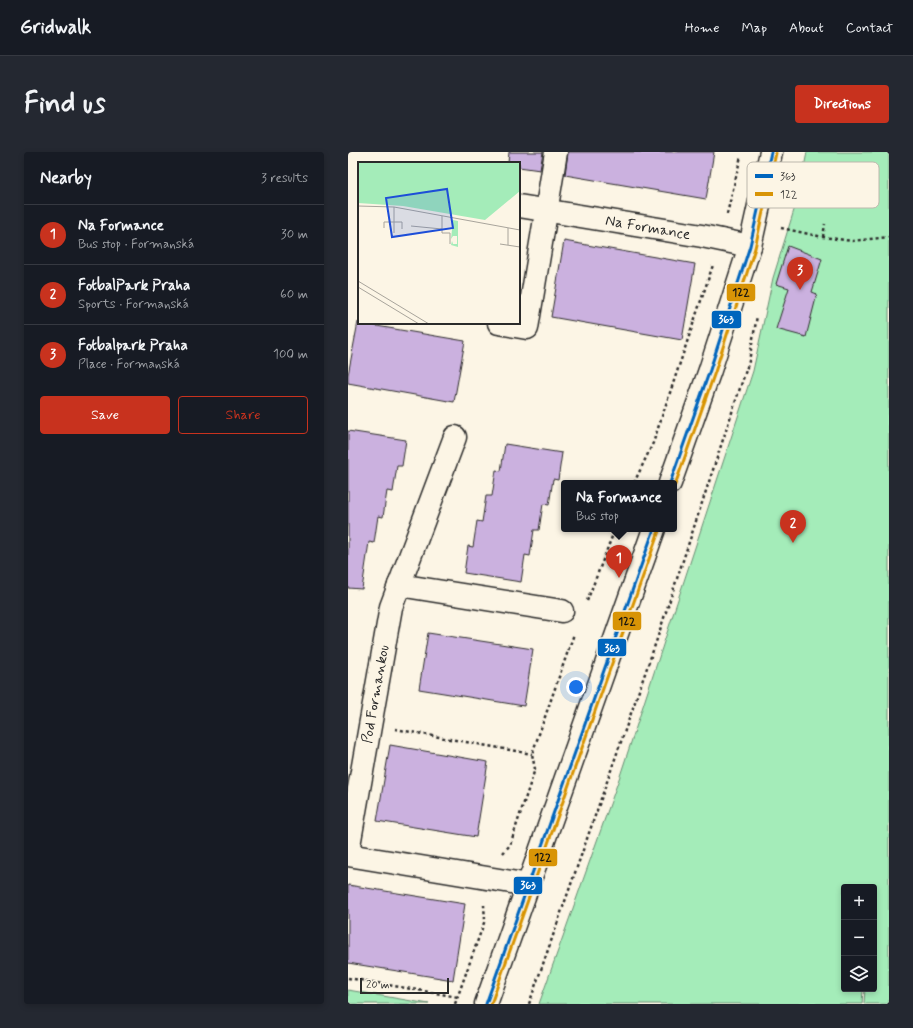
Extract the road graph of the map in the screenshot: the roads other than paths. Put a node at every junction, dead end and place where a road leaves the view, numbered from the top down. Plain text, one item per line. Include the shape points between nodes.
1 (556, 152) edge
2 (771, 152) edge
3 (769, 162) edge
4 (520, 206) edge
5 (758, 208) edge
6 (546, 210) junction
7 (750, 246) junction
8 (505, 324) edge
9 (455, 437) dead end
10 (671, 480) edge
11 (653, 532) edge
12 (399, 585) junction
13 (562, 611) dead end
14 (348, 851) edge
15 (348, 855) edge
16 (529, 885) junction
17 (486, 1004) edge

1 - 6 street
2 - 3 street
4 - 6 street, Na Formance
5 - 7 street
6 - 7 street, Na Formance
6 - 8 street via 527,328
7 - 10 street
9 - 12 street, Pod Formankou
11 - 16 street
12 - 13 street
12 - 14 street, Pod Formankou via 391,607
15 - 16 street
16 - 17 street

